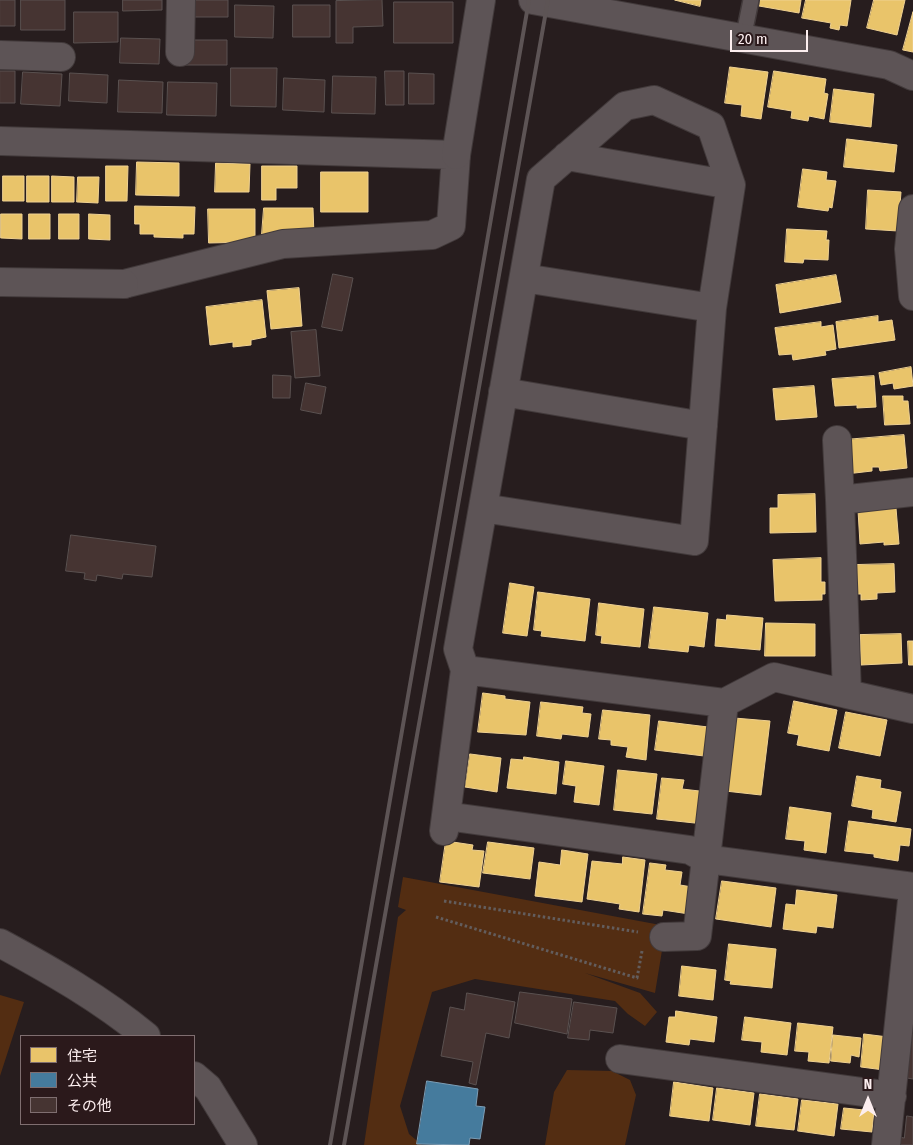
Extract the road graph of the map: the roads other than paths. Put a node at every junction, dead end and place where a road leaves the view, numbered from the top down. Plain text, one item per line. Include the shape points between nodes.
1 (181, 0) edge
2 (481, 0) edge
3 (533, 0) edge
4 (751, 0) edge
5 (648, 10) edge
6 (743, 38) junction
7 (180, 52) dead end
8 (0, 55) edge
9 (61, 56) dead end
10 (913, 76) edge
11 (0, 141) edge
12 (456, 155) junction
13 (567, 156) junction
14 (731, 185) junction
15 (913, 209) edge
16 (524, 278) junction
17 (0, 282) edge
18 (913, 296) edge
19 (712, 308) junction
20 (503, 392) junction
21 (704, 426) junction
22 (837, 440) dead end
23 (913, 492) edge
24 (840, 500) junction
25 (483, 508) junction
26 (465, 670) junction
27 (846, 694) junction
28 (724, 703) junction
29 (913, 709) edge
30 (706, 859) junction
31 (913, 889) edge
32 (654, 935) road end
33 (0, 944) edge
34 (145, 1035) edge
35 (620, 1059) dead end
36 (195, 1077) edge
37 (892, 1096) junction
38 (243, 1145) edge
39 (886, 1145) edge

1 - 7 street
2 - 12 street
3 - 5 street
4 - 6 lane
5 - 6 street
6 - 10 street via 889,65
8 - 9 street
11 - 12 street
12 - 17 street via 451,226 432,235 283,244 124,284
13 - 14 street
13 - 14 street via 626,106 654,100 711,126
13 - 16 street via 541,179
14 - 19 street
15 - 18 street via 909,248
16 - 19 street
16 - 20 street
19 - 21 street
20 - 21 street
20 - 25 street
21 - 25 street via 694,541
22 - 24 street
23 - 24 street
24 - 27 street
25 - 26 street via 458,649
26 - 28 street
26 - 30 street via 445,824 690,850
27 - 28 street via 774,677
27 - 29 street
28 - 30 street
30 - 31 street
30 - 32 street via 697,936
31 - 37 street
33 - 34 street via 67,979
35 - 37 street
36 - 38 street via 208,1088
37 - 39 street

